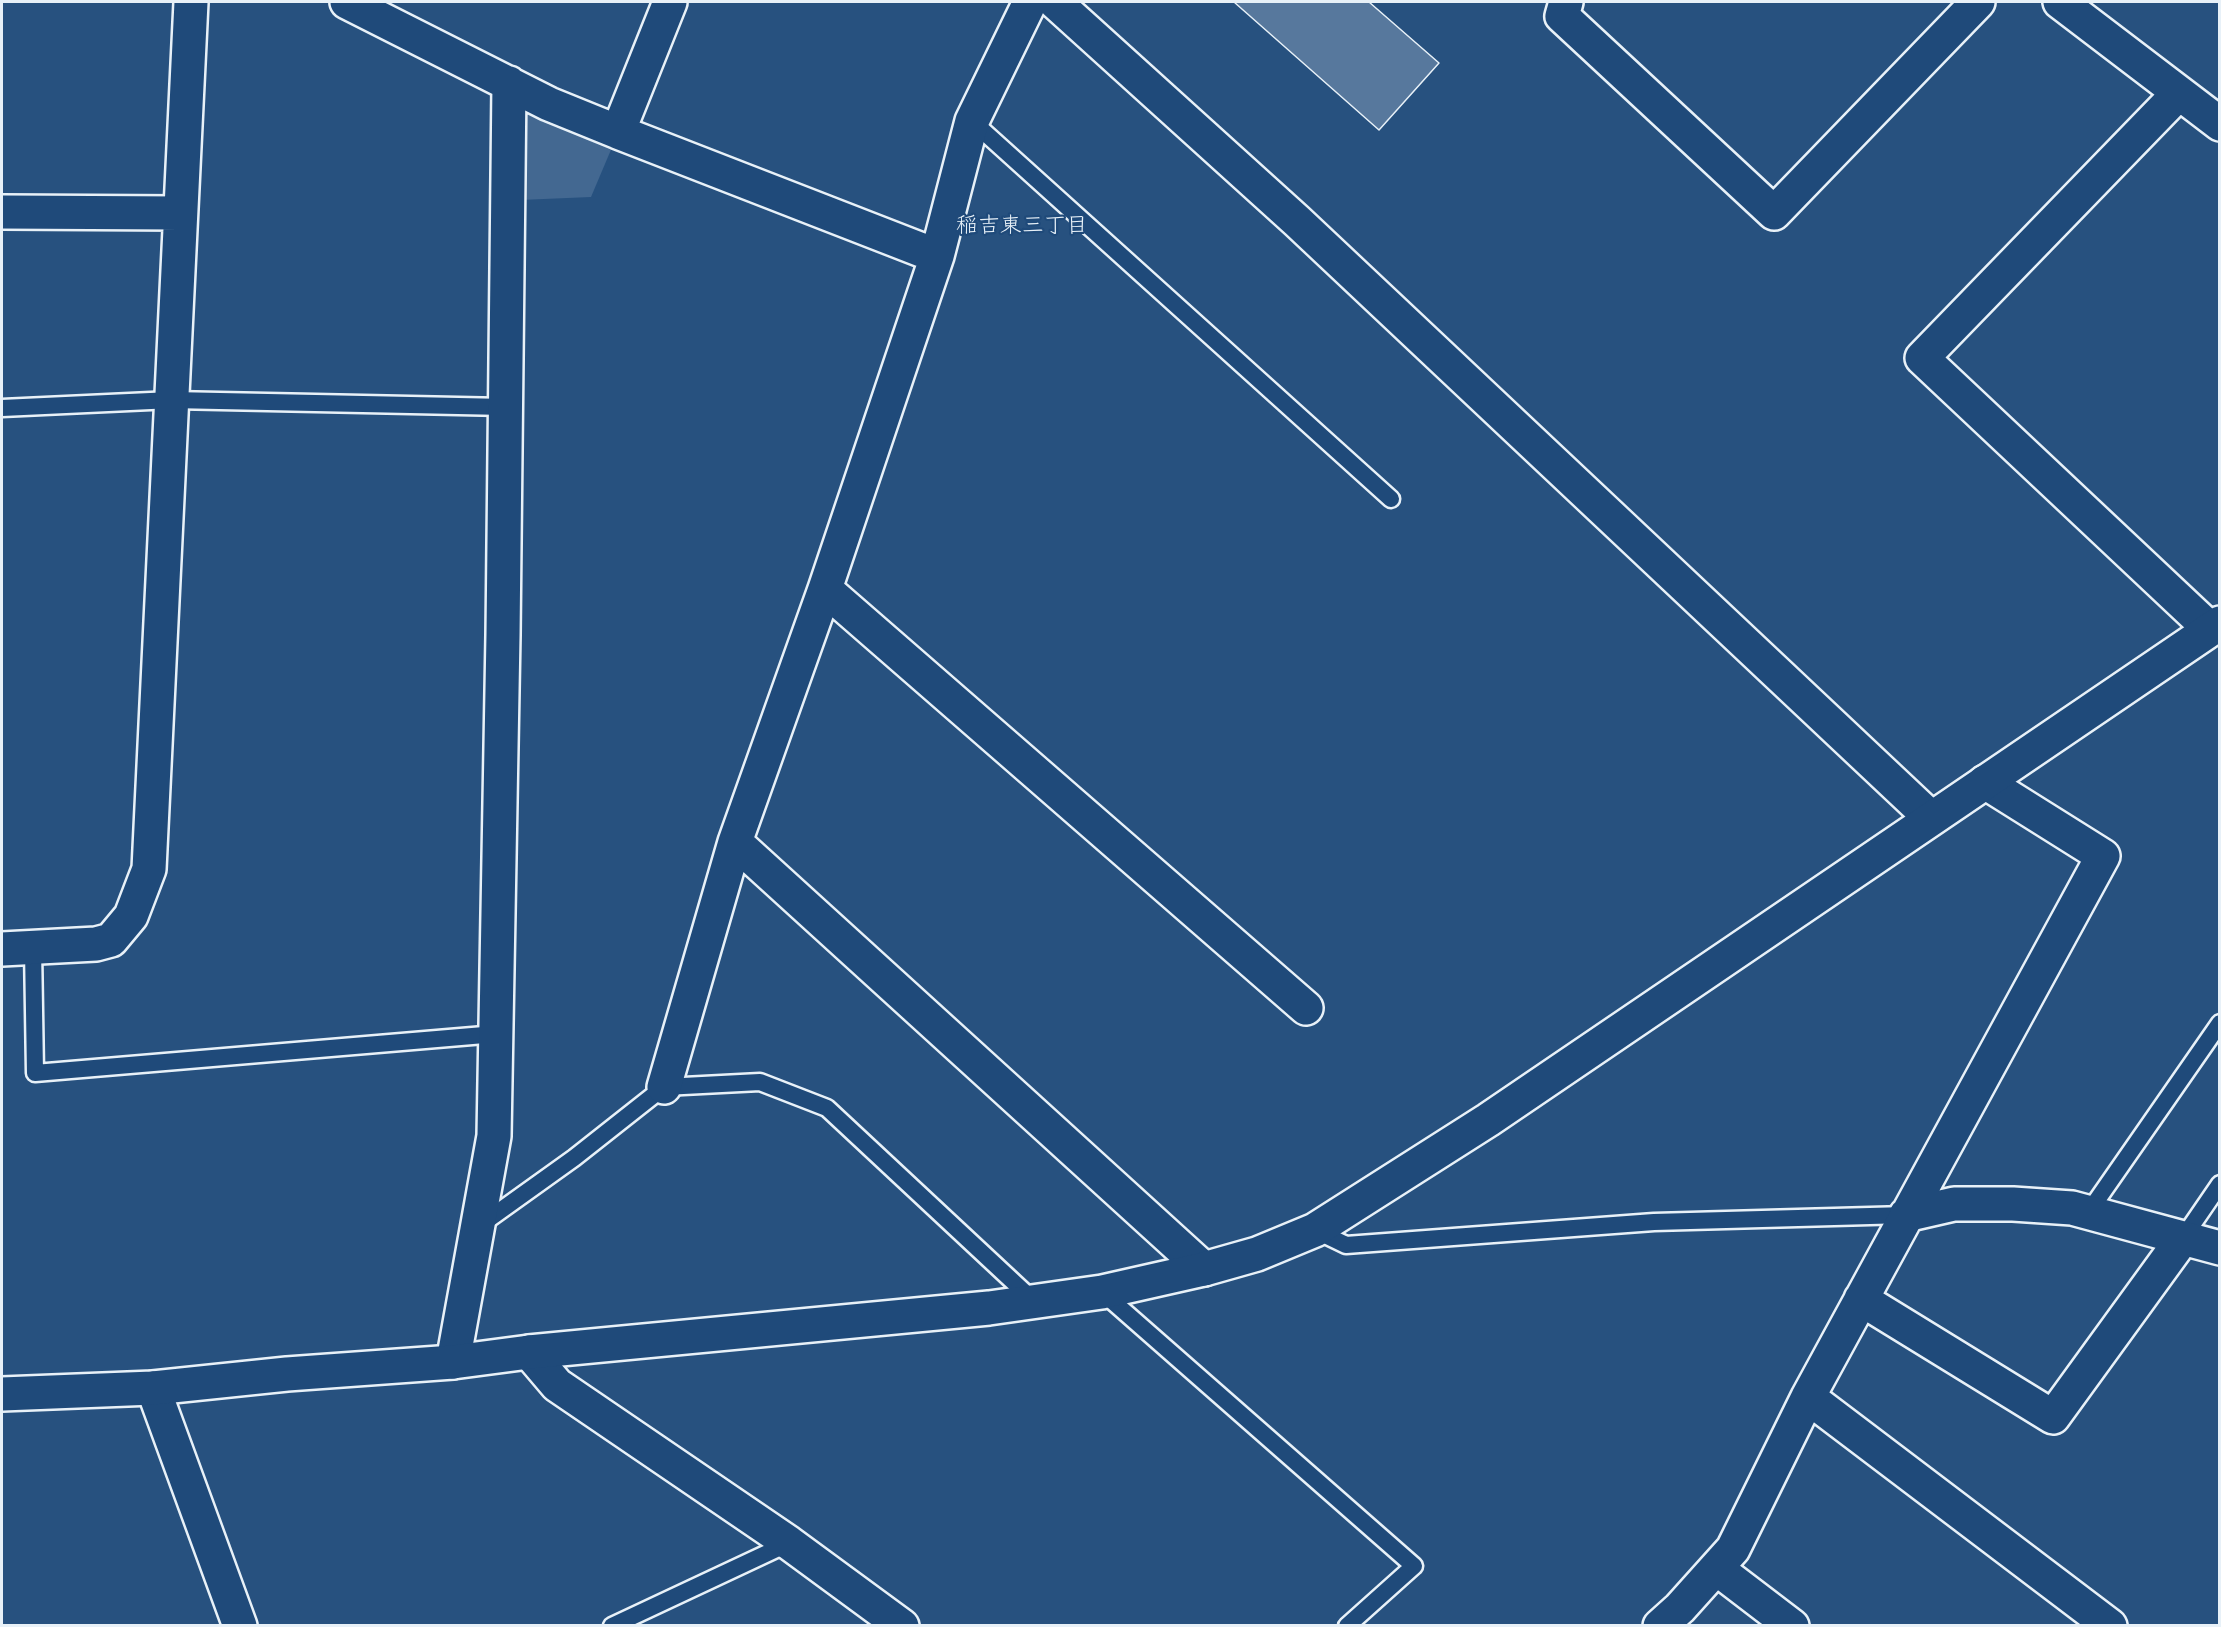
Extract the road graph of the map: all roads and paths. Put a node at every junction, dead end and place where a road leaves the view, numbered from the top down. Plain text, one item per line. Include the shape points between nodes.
1 (191, 2) edge
2 (347, 2) edge
3 (670, 2) edge
4 (1030, 2) edge
5 (1054, 2) edge
6 (1566, 2) edge
7 (1978, 2) edge
8 (2060, 2) edge
9 (509, 83) junction
10 (2179, 93) junction
11 (972, 121) junction
12 (2220, 124) edge
13 (618, 132) junction
14 (2, 212) edge
15 (180, 213) junction
16 (937, 256) junction
17 (172, 400) junction
18 (506, 407) junction
19 (2, 408) edge
20 (1391, 499) dead end
21 (825, 589) junction
22 (2215, 626) edge
23 (1984, 782) junction
24 (1931, 818) junction
25 (735, 842) junction
26 (17, 948) edge
27 (1306, 1008) dead end
28 (2220, 1023) edge
29 (496, 1034) junction
30 (664, 1087) junction
31 (2220, 1184) edge
32 (2088, 1213) junction
33 (1906, 1215) junction
34 (478, 1227) junction
35 (1315, 1230) junction
36 (2183, 1238) junction
37 (2220, 1248) edge
38 (1204, 1269) junction
39 (1102, 1292) junction
40 (1861, 1299) junction
41 (1035, 1302) junction
42 (529, 1352) junction
43 (453, 1362) junction
44 (153, 1388) junction
45 (2, 1394) edge
46 (1808, 1397) junction
47 (789, 1543) junction
48 (1716, 1568) junction
49 (240, 1626) edge
50 (612, 1626) edge
51 (902, 1626) edge
52 (1347, 1626) edge
53 (1660, 1626) edge
54 (1792, 1626) edge
55 (2110, 1626) edge

1 - 15 street
2 - 9 street
3 - 13 street
4 - 11 street
5 - 24 street via 1306,229
6 - 7 street via 1562,16 1774,213
8 - 10 street
9 - 13 street
9 - 18 street
10 - 12 street
10 - 22 street via 1922,358
11 - 16 street
11 - 20 lane
13 - 16 street
14 - 15 street
15 - 17 street
16 - 21 street
17 - 18 lane
17 - 19 lane
17 - 26 street via 149,868 131,916 111,940
18 - 29 street
21 - 25 street
21 - 27 street
22 - 23 street
23 - 24 street
23 - 33 street via 2103,856
24 - 35 street via 1498,1114
25 - 30 street
25 - 38 street
26 - 29 lane via 35,1073
28 - 32 lane
29 - 34 street via 494,1136
30 - 34 lane
30 - 41 lane via 760,1082 827,1108
31 - 36 lane
32 - 33 street via 2013,1204 1953,1204
32 - 36 street
33 - 35 lane via 1654,1222 1347,1245
33 - 40 street
34 - 43 street
35 - 38 street via 1257,1254
36 - 37 street
36 - 40 street via 2053,1417
38 - 39 street
39 - 41 street
39 - 52 lane via 1414,1566
40 - 46 street
41 - 42 street
42 - 43 street
42 - 47 street via 557,1385
43 - 44 street
44 - 45 street
44 - 49 street
46 - 48 street via 1733,1549
46 - 55 street
47 - 50 lane
47 - 51 street
48 - 53 street
48 - 54 street

